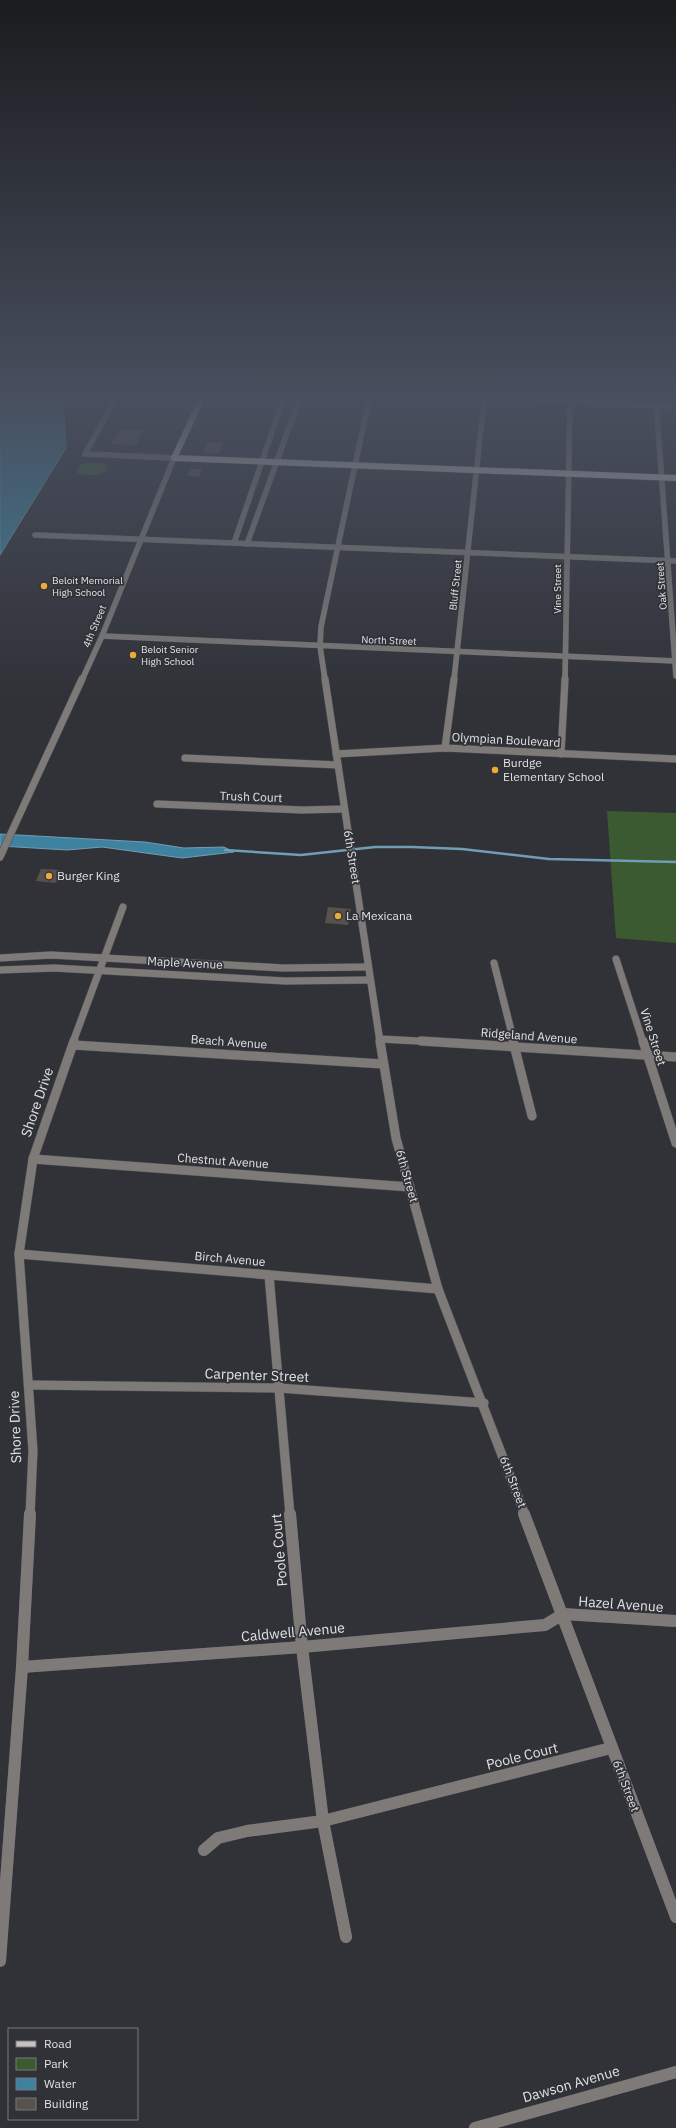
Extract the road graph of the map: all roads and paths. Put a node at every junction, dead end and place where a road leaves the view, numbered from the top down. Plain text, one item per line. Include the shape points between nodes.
1 (157, 499) edge
2 (248, 499) edge
3 (263, 499) edge
4 (348, 499) edge
5 (475, 499) edge
6 (568, 499) edge
7 (664, 499) edge
8 (35, 535) dead end
9 (140, 539) junction
10 (234, 543) junction
11 (247, 544) junction
12 (338, 547) junction
13 (469, 553) junction
14 (567, 557) junction
15 (668, 561) junction
16 (676, 561) edge
17 (102, 636) junction
18 (320, 646) junction
19 (458, 652) junction
20 (566, 657) junction
21 (675, 661) edge
22 (676, 676) edge
23 (445, 748) junction
24 (336, 754) junction
25 (561, 754) junction
26 (185, 758) dead end
27 (676, 759) edge
28 (338, 765) junction
29 (157, 804) dead end
30 (344, 809) junction
31 (0, 857) edge
32 (123, 907) dead end
33 (0, 958) edge
34 (103, 958) junction
35 (616, 960) dead end
36 (494, 963) dead end
37 (367, 967) junction
38 (0, 970) edge
39 (100, 970) junction
40 (369, 980) junction
41 (380, 1039) junction
42 (73, 1045) junction
43 (515, 1047) junction
44 (646, 1056) junction
45 (676, 1057) edge
46 (383, 1064) junction
47 (532, 1116) dead end
48 (676, 1143) edge
49 (33, 1160) junction
50 (410, 1187) junction
51 (19, 1254) junction
52 (269, 1275) junction
53 (438, 1289) junction
54 (29, 1385) junction
55 (279, 1388) junction
56 (484, 1403) junction
57 (564, 1614) junction
58 (676, 1621) edge
59 (302, 1647) junction
60 (22, 1667) junction
61 (611, 1748) junction
62 (323, 1822) junction
63 (204, 1850) dead end
64 (676, 1917) edge
65 (346, 1937) dead end
66 (0, 1961) edge
67 (676, 2072) edge
68 (475, 2128) edge

1 - 9 street, 4th Street
2 - 10 street
3 - 11 street
4 - 12 street, 6th Street
5 - 13 street, Bluff Street
6 - 14 street, Vine Street
7 - 15 street, Oak Street
8 - 9 street
9 - 10 street
9 - 17 street, 4th Street
10 - 11 street
11 - 12 street
12 - 13 street
12 - 18 street, 6th Street via 321,627
13 - 14 street
13 - 19 street, Bluff Street
14 - 15 street
14 - 20 street, Vine Street
15 - 16 street
15 - 21 street, Oak Street
17 - 18 street, North Street
17 - 31 street, 4th Street
18 - 19 street, North Street
18 - 24 street, 6th Street
19 - 20 street, North Street
19 - 23 street, Bluff Street
20 - 21 street, North Street
20 - 25 street, Vine Street
21 - 22 street, Oak Street
23 - 24 street, Olympian Boulevard
23 - 25 street, Olympian Boulevard
24 - 28 street, 6th Street
25 - 27 street, Olympian Boulevard
26 - 28 street
28 - 30 street, 6th Street
29 - 30 street, Trush Court via 302,810
30 - 37 street, 6th Street
32 - 34 street, Shore Drive
33 - 34 street, Maple Avenue via 51,955
34 - 37 street, Maple Avenue via 303,968
34 - 39 street, Shore Drive
35 - 44 street, Vine Street
36 - 43 street
37 - 40 street, 6th Street
38 - 39 street, Maple Avenue
39 - 40 street, Maple Avenue via 285,981
39 - 42 street, Shore Drive
40 - 41 street, 6th Street
41 - 43 street, Ridgeland Avenue
41 - 46 street, 6th Street
42 - 46 street, Beach Avenue
42 - 49 street, Shore Drive
43 - 44 street, Ridgeland Avenue
43 - 47 street
44 - 45 street, Ridgeland Avenue
44 - 48 street, Vine Street
46 - 50 street, 6th Street via 396,1138
49 - 50 street, Chestnut Avenue
49 - 51 street, Shore Drive
50 - 53 street, 6th Street
51 - 52 street, Birch Avenue
51 - 54 street, Shore Drive
52 - 53 street, Birch Avenue
52 - 55 street, Poole Court
53 - 56 street, 6th Street
54 - 55 street, Carpenter Street
54 - 60 street, Shore Drive via 33,1451
55 - 56 street, Carpenter Street
55 - 59 street, Poole Court
56 - 57 street, 6th Street
57 - 58 street, Hazel Avenue
57 - 59 street, Caldwell Avenue via 545,1625
57 - 61 street, 6th Street
59 - 60 street, Caldwell Avenue
59 - 62 street, Poole Court
60 - 66 street, Shore Drive
61 - 62 street, Poole Court
61 - 64 street, 6th Street
62 - 63 street, Poole Court via 248,1831 218,1838
62 - 65 street, Poole Court
67 - 68 street, Dawson Avenue

